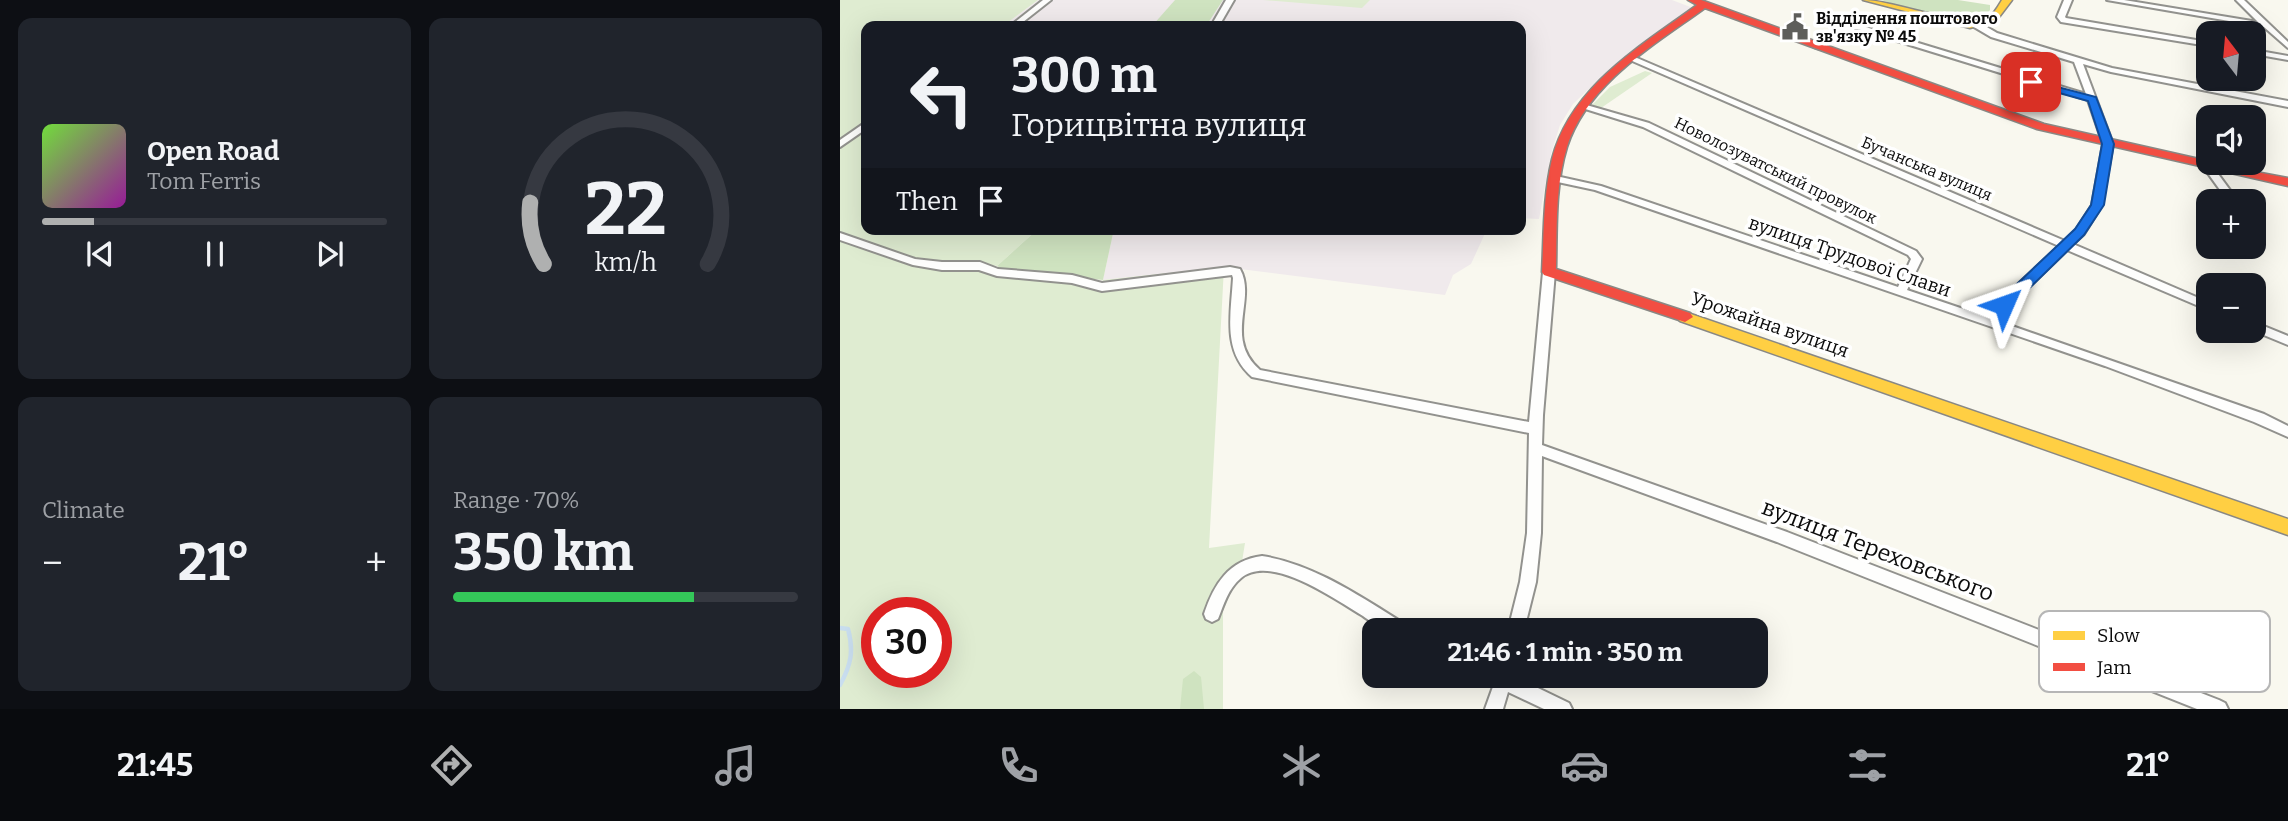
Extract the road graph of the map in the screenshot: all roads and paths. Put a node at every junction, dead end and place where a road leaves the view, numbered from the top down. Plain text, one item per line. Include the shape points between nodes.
1 (1047, 0) edge
2 (1230, 0) edge
3 (1868, 0) edge
4 (2007, 0) edge
5 (2068, 0) edge
6 (2111, 0) edge
7 (2240, 0) edge
8 (1699, 2) edge
9 (1020, 21) edge
10 (1218, 21) edge
11 (2241, 21) edge
12 (2262, 21) edge
13 (1977, 25) junction
14 (2266, 25) edge
15 (2196, 42) edge
16 (2288, 46) edge
17 (1818, 47) junction
18 (2266, 54) edge
19 (2288, 58) edge
20 (1634, 60) junction
21 (2078, 62) junction
22 (2092, 99) junction
23 (2288, 104) edge
24 (1583, 107) junction
25 (861, 129) edge
26 (840, 144) edge
27 (2108, 144) junction
28 (2196, 163) edge
29 (2255, 175) edge
30 (1556, 179) junction
31 (2288, 182) edge
32 (840, 236) edge
33 (2066, 245) junction
34 (1549, 272) junction
35 (1900, 293) junction
36 (2196, 301) edge
37 (1986, 321) junction
38 (2266, 331) edge
39 (2288, 341) edge
40 (1536, 429) junction
41 (2288, 432) edge
42 (1536, 448) junction
43 (2288, 527) edge
44 (1212, 614) dead end
45 (1380, 618) edge
46 (1519, 618) edge
47 (2039, 638) edge
48 (1499, 688) edge
49 (1522, 688) edge
50 (2176, 692) edge
51 (1494, 709) edge
52 (1563, 709) edge
53 (2219, 709) edge

1 - 9 street
2 - 10 street
3 - 13 street
4 - 13 street via 1993,19
5 - 15 street via 2061,17 2064,20
6 - 11 street
7 - 12 street
8 - 17 street
8 - 20 street
13 - 21 street via 1994,35
14 - 16 street
17 - 22 street via 1850,27 1859,27
17 - 27 street via 2010,117
18 - 19 street
20 - 24 street
20 - 33 street, Бучанська вулиця
21 - 22 street
21 - 23 street
22 - 27 street
24 - 30 street via 1569,128
24 - 35 street, Новолозуватський провулок via 1646,125 1912,253 1917,260
25 - 26 street
27 - 28 street
27 - 33 street via 2097,205
29 - 31 street
30 - 34 street
30 - 35 street, вулиця Трудової Слави via 1598,188
32 - 40 street via 913,262 980,266 1102,287 1236,272 1238,352 1246,367 1269,378
33 - 36 street, Бучанська вулиця
33 - 37 street
34 - 40 street
34 - 43 street, Урожайна вулиця
35 - 37 street, вулиця Трудової Слави
37 - 41 street, вулиця Трудової Слави
38 - 39 street
40 - 42 street
42 - 46 street via 1534,533
42 - 47 street, вулиця Тереховського via 1782,537
44 - 45 street via 1220,591 1233,575 1263,563 1346,597
48 - 51 street
49 - 52 street
50 - 53 street, вулиця Тереховського

